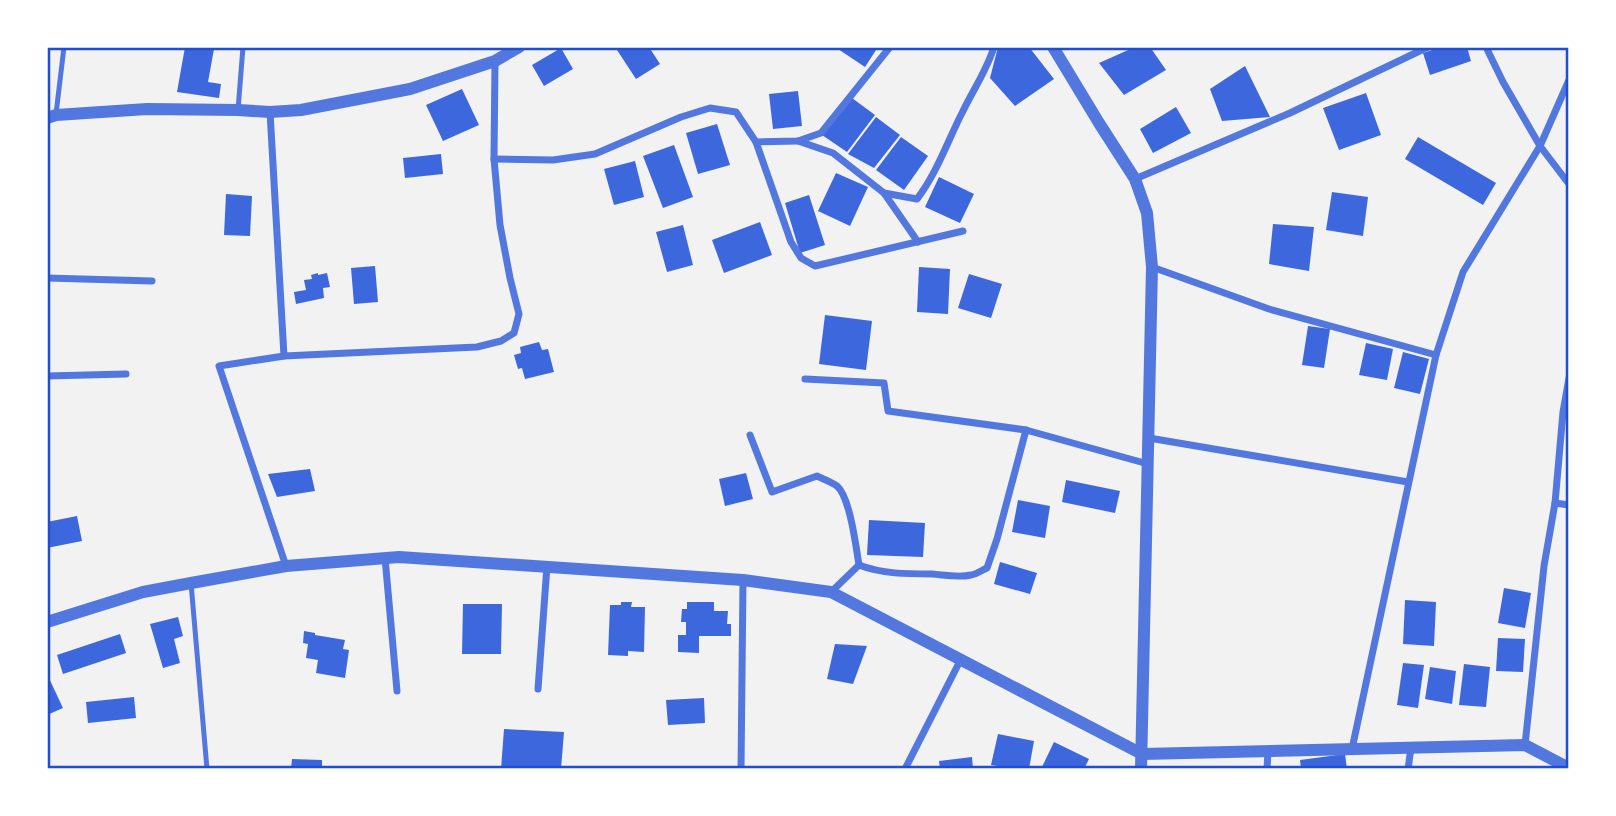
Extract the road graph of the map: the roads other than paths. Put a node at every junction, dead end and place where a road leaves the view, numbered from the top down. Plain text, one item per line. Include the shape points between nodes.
1 (64, 47) edge
2 (243, 47) edge
3 (519, 47) edge
4 (890, 47) edge
5 (993, 47) edge
6 (1053, 47) edge
7 (1428, 47) edge
8 (1486, 47) edge
9 (495, 61) junction
10 (1569, 80) edge
11 (238, 110) junction
12 (270, 112) junction
13 (51, 116) edge
14 (797, 141) junction
15 (756, 142) junction
16 (1540, 146) junction
17 (494, 159) junction
18 (1135, 179) junction
19 (1569, 184) edge
20 (884, 193) junction
21 (963, 231) dead end
22 (918, 242) junction
23 (1152, 267) junction
24 (47, 278) edge
25 (152, 281) dead end
26 (1436, 355) junction
27 (284, 356) junction
28 (126, 374) dead end
29 (47, 376) edge
30 (1569, 378) edge
31 (805, 379) dead end
32 (1026, 430) junction
33 (750, 435) dead end
34 (1149, 438) junction
35 (1148, 464) junction
36 (1408, 482) junction
37 (1556, 503) junction
38 (1569, 505) edge
39 (385, 558) junction
40 (859, 565) junction
41 (286, 566) junction
42 (547, 566) junction
43 (743, 580) junction
44 (191, 583) junction
45 (831, 592) junction
46 (47, 622) edge
47 (961, 659) junction
48 (538, 689) dead end
49 (397, 691) dead end
50 (1525, 745) junction
51 (1411, 748) junction
52 (1352, 749) junction
53 (1268, 751) junction
54 (1142, 754) junction
55 (1569, 768) edge
56 (207, 769) edge
57 (741, 769) edge
58 (905, 769) edge
59 (1141, 769) edge
60 (1267, 769) edge
61 (1408, 769) edge

1 - 13 lane
2 - 11 lane
3 - 9 street
4 - 14 street via 821,133
5 - 20 street via 927,186 917,199
6 - 18 street
7 - 18 street
8 - 16 street
9 - 12 street via 410,89
9 - 17 street
10 - 16 street
11 - 12 street
11 - 13 street via 147,109
12 - 27 street
14 - 15 street
14 - 20 street via 833,153
15 - 17 street via 736,112 710,108 595,154 553,160
15 - 22 street via 791,242 801,258 815,266
16 - 19 street
16 - 26 street via 1463,272
17 - 27 street via 500,225 519,314 514,333 477,347
18 - 23 street via 1147,214
20 - 22 street
21 - 22 street
23 - 26 street via 1269,309
23 - 34 street
24 - 25 street
26 - 36 street
27 - 41 street via 219,366
28 - 29 street
30 - 37 street
31 - 32 street via 884,383 888,411
32 - 35 street
32 - 40 street via 987,568 956,577 873,571
33 - 40 street via 772,492 817,476 838,487 847,504
34 - 35 street
34 - 36 street
35 - 54 street
36 - 52 street
37 - 38 street
37 - 50 street via 1544,566
39 - 41 street
39 - 42 street
39 - 49 street
40 - 45 street
41 - 44 street
42 - 43 street
42 - 48 street
43 - 45 street
43 - 57 street
44 - 46 street via 144,592
44 - 56 lane
45 - 47 street
47 - 54 street
47 - 58 street
50 - 51 street
50 - 55 street
51 - 52 street
51 - 61 street
52 - 53 street
53 - 54 street
53 - 60 street
54 - 59 street

